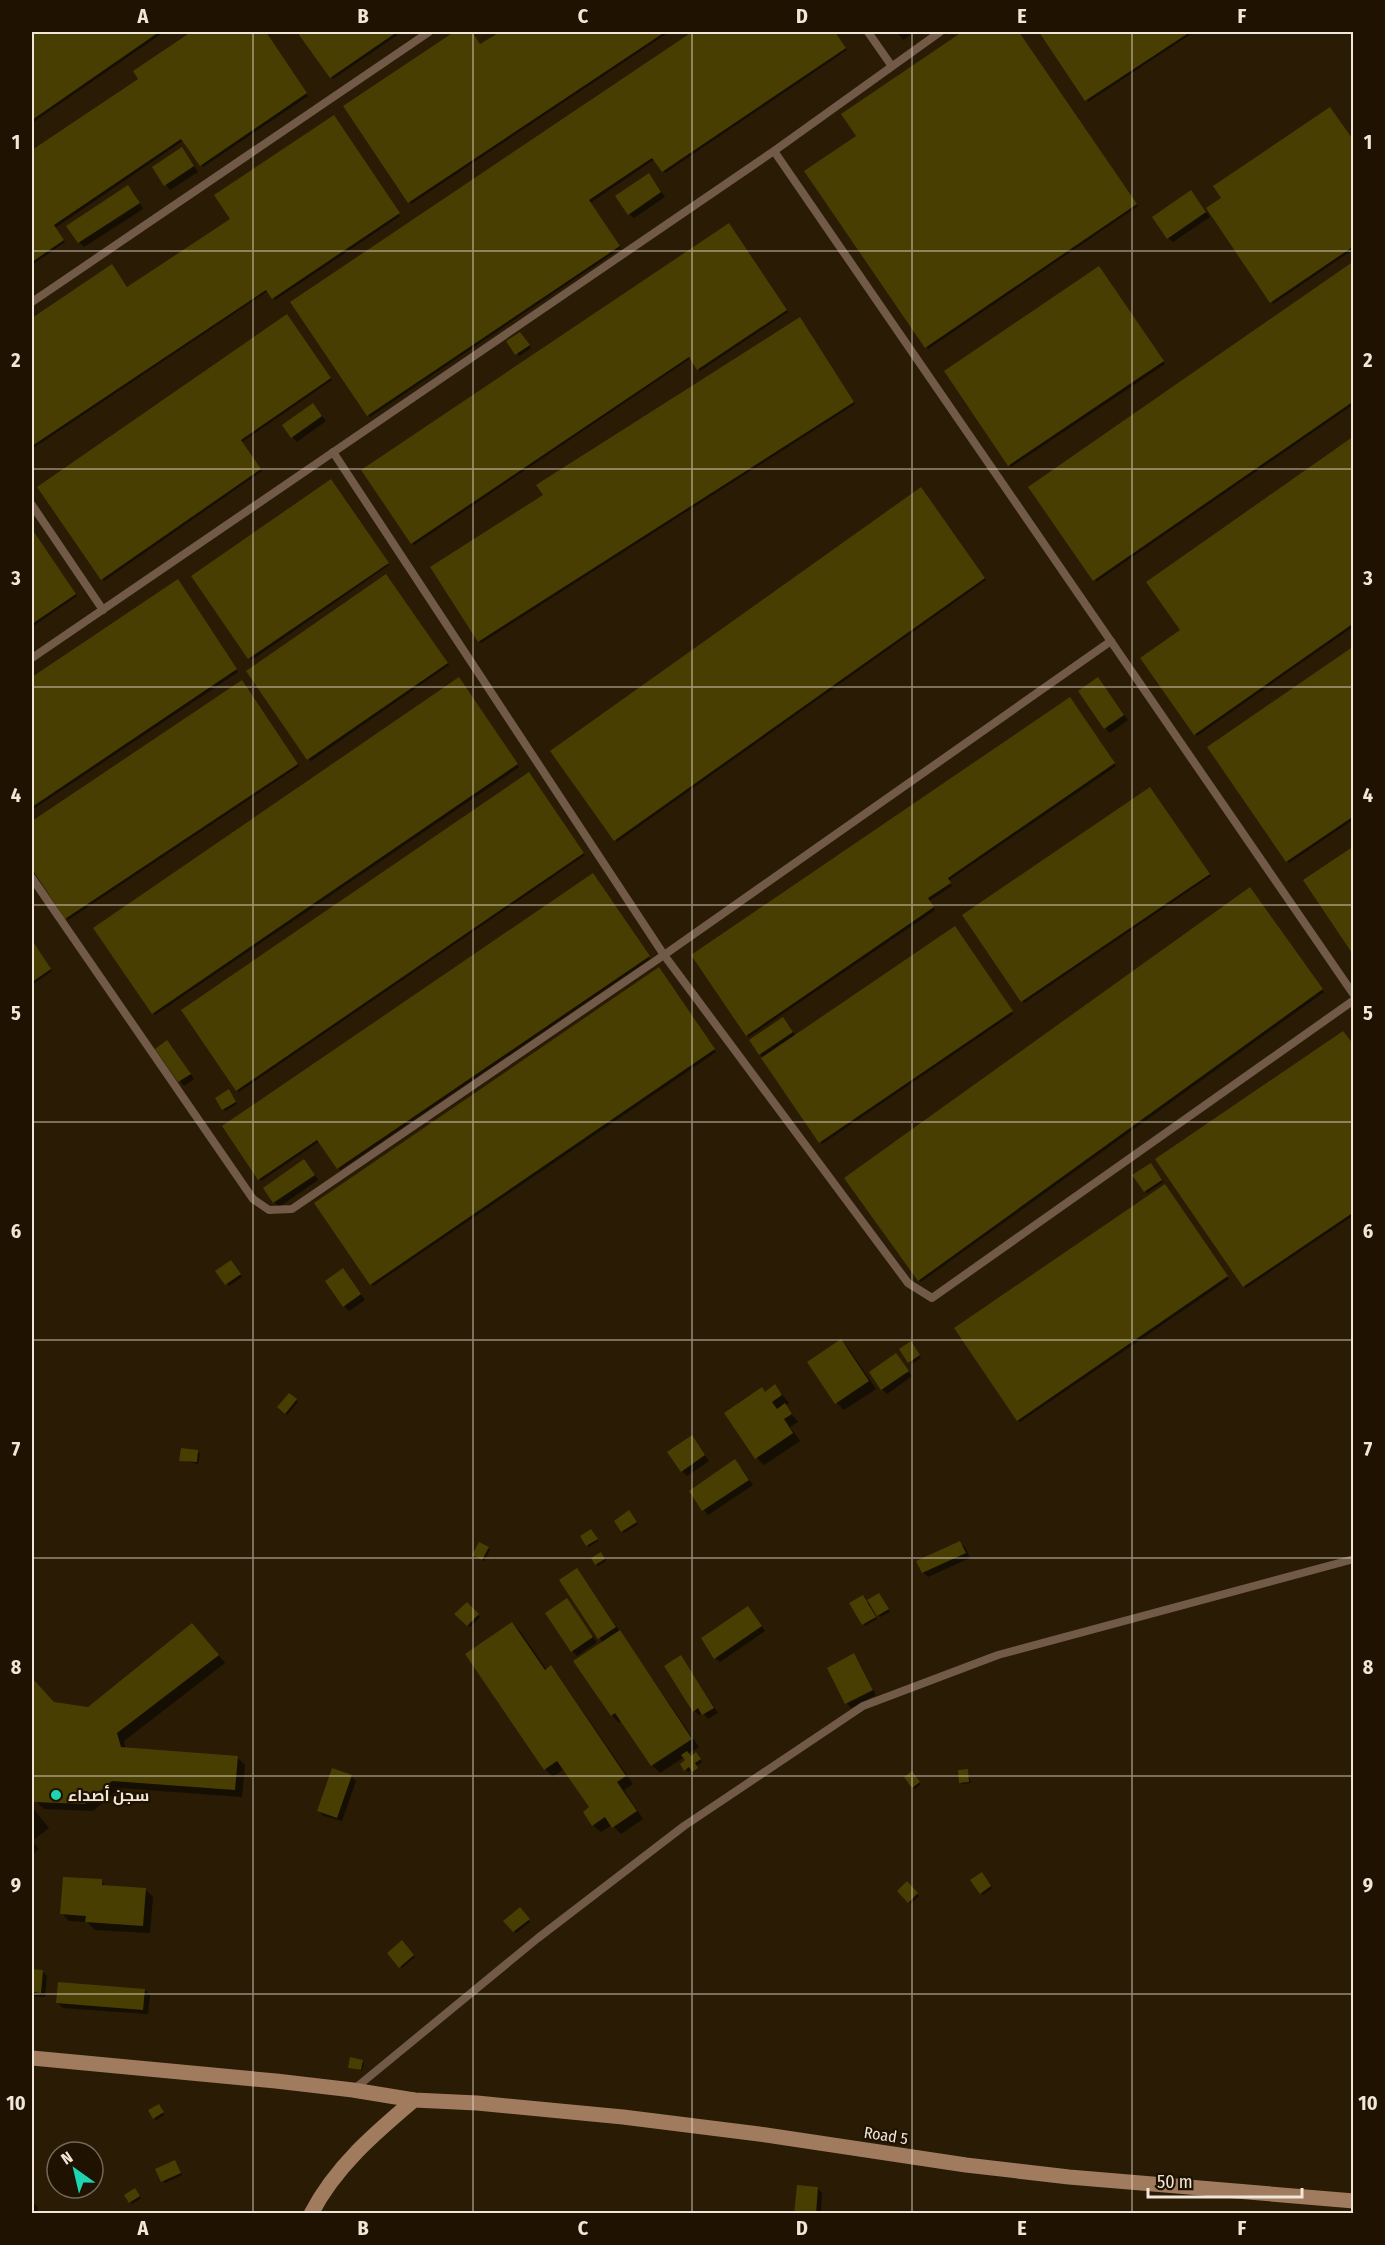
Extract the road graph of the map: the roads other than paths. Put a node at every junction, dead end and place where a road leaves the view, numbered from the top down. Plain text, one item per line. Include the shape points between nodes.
1 (429, 32) edge
2 (868, 32) edge
3 (940, 32) edge
4 (891, 65) junction
5 (774, 151) junction
6 (32, 302) edge
7 (333, 453) junction
8 (32, 505) edge
9 (103, 610) junction
10 (1111, 641) junction
11 (32, 658) edge
12 (32, 878) edge
13 (664, 955) junction
14 (1353, 998) edge
15 (1353, 1559) edge
16 (32, 2058) edge
17 (353, 2090) junction
18 (414, 2100) junction
19 (1353, 2201) edge
20 (311, 2214) edge

1 - 6 lane
2 - 4 lane
3 - 4 lane
4 - 5 lane
5 - 7 lane
5 - 10 lane
7 - 9 lane
7 - 13 lane
8 - 9 lane
9 - 11 lane
10 - 13 lane
10 - 14 lane
12 - 13 lane via 253,1199 269,1210 292,1209
13 - 14 lane via 908,1283 932,1298
15 - 17 lane via 998,1655 863,1706 684,1826 538,1938
16 - 17 main road, Road 5
17 - 18 main road, Road 5
18 - 19 main road, Road 5 via 623,2117 1069,2177
18 - 20 main road via 366,2141 317,2201

